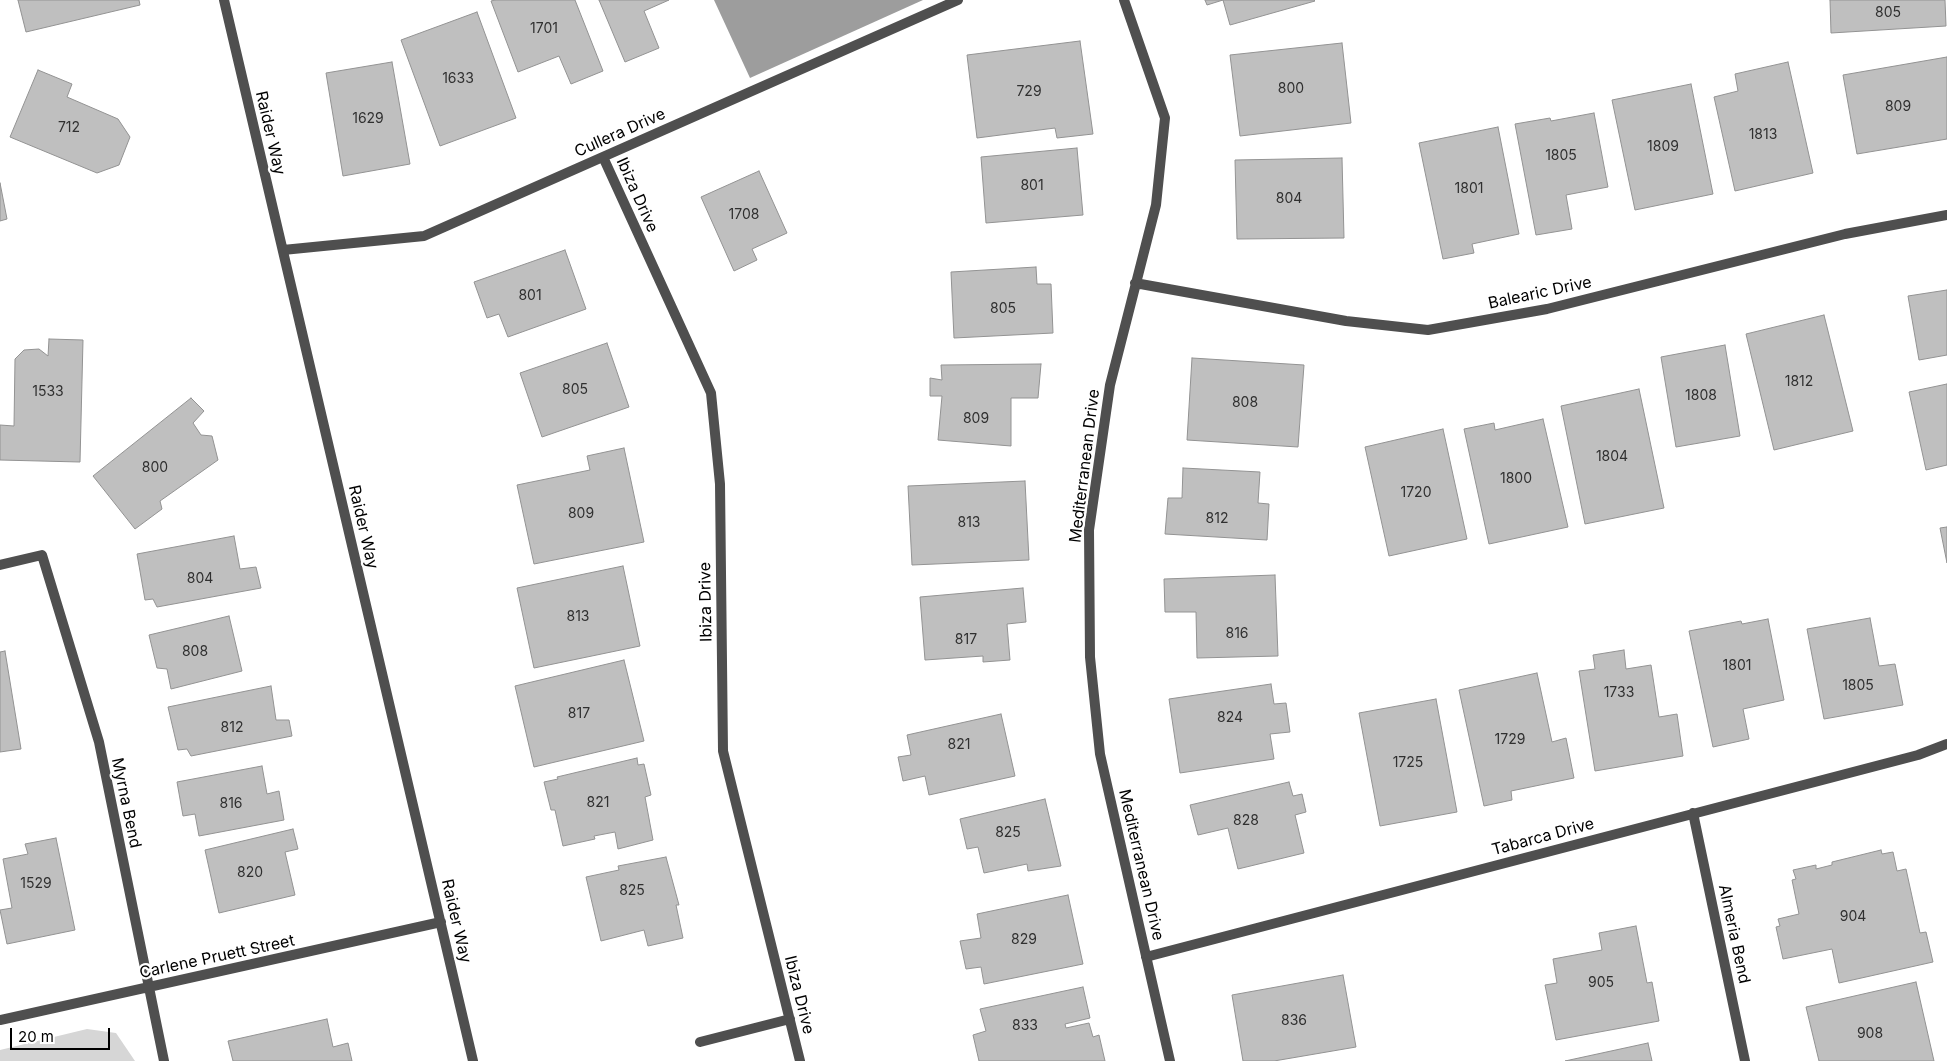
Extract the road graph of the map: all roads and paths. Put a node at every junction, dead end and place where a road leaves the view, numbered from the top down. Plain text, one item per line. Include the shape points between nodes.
1 (224, 0) edge
2 (958, 0) edge
3 (1124, 0) edge
4 (603, 156) junction
5 (1947, 215) edge
6 (283, 250) junction
7 (1135, 283) junction
8 (0, 565) edge
9 (1947, 744) edge
10 (1693, 813) junction
11 (441, 922) junction
12 (1146, 957) junction
13 (148, 987) junction
14 (790, 1019) junction
15 (0, 1020) edge
16 (700, 1042) dead end
17 (164, 1061) edge
18 (473, 1061) edge
19 (800, 1061) edge
20 (1170, 1061) edge
21 (1746, 1061) edge

1 - 6 street, Raider Way
2 - 4 street, Cullera Drive
3 - 7 street, Mediterranean Drive via 1166,118 1156,204
4 - 6 street, Cullera Drive via 424,236
4 - 14 street, Ibiza Drive via 710,393 720,484 723,751
5 - 7 street, Balearic Drive via 1845,234 1547,309 1428,330 1346,321
6 - 11 street, Raider Way
7 - 12 street, Mediterranean Drive via 1110,385 1088,530 1090,657 1100,754
8 - 13 street, Myrna Bend via 42,555 99,742
9 - 10 street, Tabarca Drive via 1918,755
10 - 12 street, Tabarca Drive
10 - 21 street, Almeria Bend
11 - 13 street, Carlene Pruett Street
11 - 18 street, Raider Way
12 - 20 street, Mediterranean Drive
13 - 15 street, Carlene Pruett Street
13 - 17 street, Myrna Bend
14 - 16 street
14 - 19 street, Ibiza Drive

